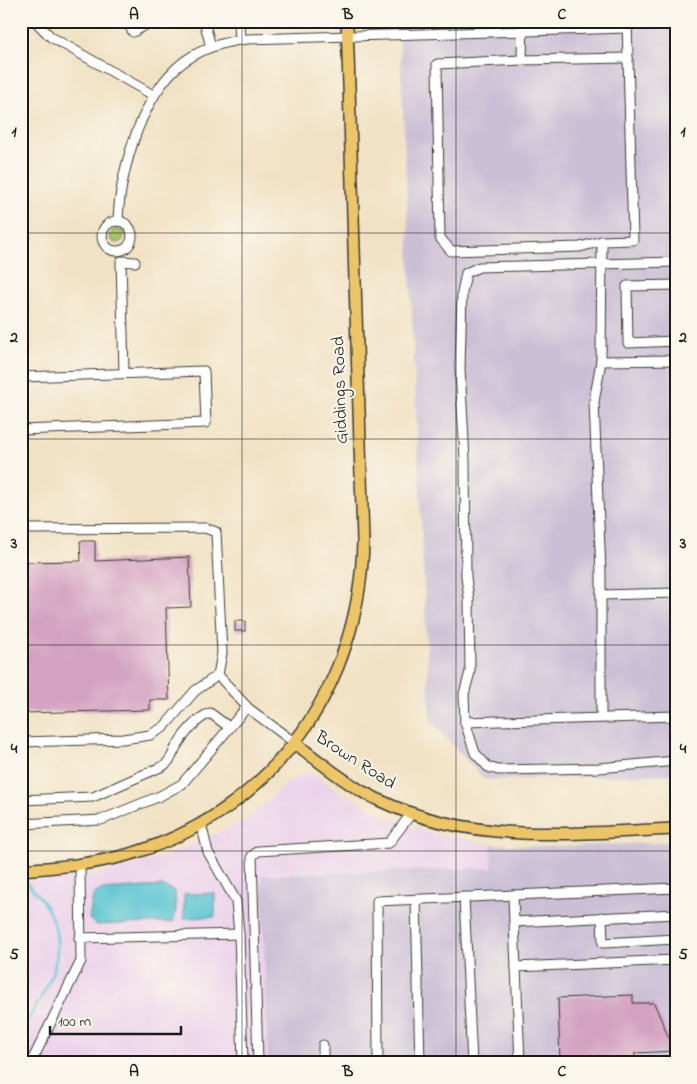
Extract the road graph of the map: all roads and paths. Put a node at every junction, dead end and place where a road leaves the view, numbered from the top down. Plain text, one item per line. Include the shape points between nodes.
1 (35, 21) edge
2 (126, 21) edge
3 (153, 21) edge
4 (204, 21) edge
5 (239, 21) edge
6 (346, 21) edge
7 (628, 24) edge
8 (522, 26) edge
9 (347, 36) junction
10 (240, 40) junction
11 (211, 47) junction
12 (628, 58) junction
13 (522, 60) junction
14 (153, 95) junction
15 (118, 221) dead end
16 (602, 242) junction
17 (135, 262) dead end
18 (676, 262) edge
19 (602, 265) junction
20 (676, 285) edge
21 (676, 341) edge
22 (676, 360) edge
23 (601, 361) junction
24 (124, 373) junction
25 (21, 377) edge
26 (21, 430) edge
27 (21, 529) edge
28 (676, 594) edge
29 (601, 595) junction
30 (218, 675) junction
31 (247, 707) junction
32 (676, 716) edge
33 (601, 718) junction
34 (465, 722) junction
35 (229, 727) junction
36 (21, 742) edge
37 (295, 743) junction
38 (676, 761) edge
39 (21, 800) edge
40 (411, 814) junction
41 (21, 824) edge
42 (202, 824) junction
43 (676, 829) edge
44 (80, 864) junction
45 (21, 870) edge
46 (676, 888) edge
47 (26, 891) dead end
48 (21, 892) edge
49 (513, 895) junction
50 (464, 897) junction
51 (416, 900) junction
52 (676, 914) edge
53 (602, 917) junction
54 (514, 922) junction
55 (239, 934) junction
56 (79, 938) junction
57 (676, 939) edge
58 (676, 960) edge
59 (516, 967) junction
60 (323, 1045) dead end
61 (31, 1063) edge
62 (243, 1063) edge
63 (258, 1063) edge
64 (324, 1063) edge
65 (378, 1063) edge
66 (420, 1063) edge
67 (472, 1063) edge
68 (520, 1063) edge

1 - 14 street via 51,37
2 - 3 street via 133,32
4 - 11 street
5 - 10 street
6 - 9 main road, Giddings Road
7 - 8 street
7 - 12 street
8 - 9 street
8 - 13 street
9 - 10 street
9 - 37 main road, Giddings Road via 362,570 355,618 339,666 318,709
10 - 11 street
11 - 14 street via 179,66
12 - 13 street
12 - 16 street via 633,240
13 - 16 street via 437,64 440,238 451,250 580,247
14 - 15 street via 125,164
16 - 19 street
17 - 24 street via 121,261
18 - 19 street
19 - 23 street
19 - 34 street via 479,268 466,273 463,283 460,370 470,672 464,694
20 - 21 street via 627,286 628,343
22 - 23 street
23 - 29 street via 594,402
24 - 25 street
24 - 26 street via 204,371 206,423
27 - 30 street via 205,528 216,532 222,653
28 - 29 street
29 - 33 street
30 - 31 street
30 - 36 street via 195,691 164,727 150,734 122,739
31 - 35 street
31 - 37 street
32 - 33 street
33 - 34 street
34 - 38 street via 476,753 488,767 498,770 599,768
35 - 39 street via 210,713 202,716 177,746 170,762 93,797
35 - 41 street via 182,784 160,796 101,820
37 - 40 main road, Brown Road via 354,786
37 - 42 main road, Brown Road via 252,788
40 - 43 main road, Brown Road via 458,827 512,834
40 - 63 street via 389,843 258,850 252,856
42 - 44 main road, Brown Road via 139,851
42 - 55 street via 208,852 236,901
44 - 45 main road, Brown Road
44 - 56 street
46 - 49 street
47 - 48 path
49 - 50 street
49 - 54 street
50 - 51 street
50 - 67 street
51 - 65 street via 377,901
51 - 66 street
52 - 53 street
53 - 54 street
53 - 57 street via 603,943
54 - 59 street
55 - 56 street
55 - 62 street
56 - 61 street via 81,961
58 - 59 street
59 - 68 street
60 - 64 street

